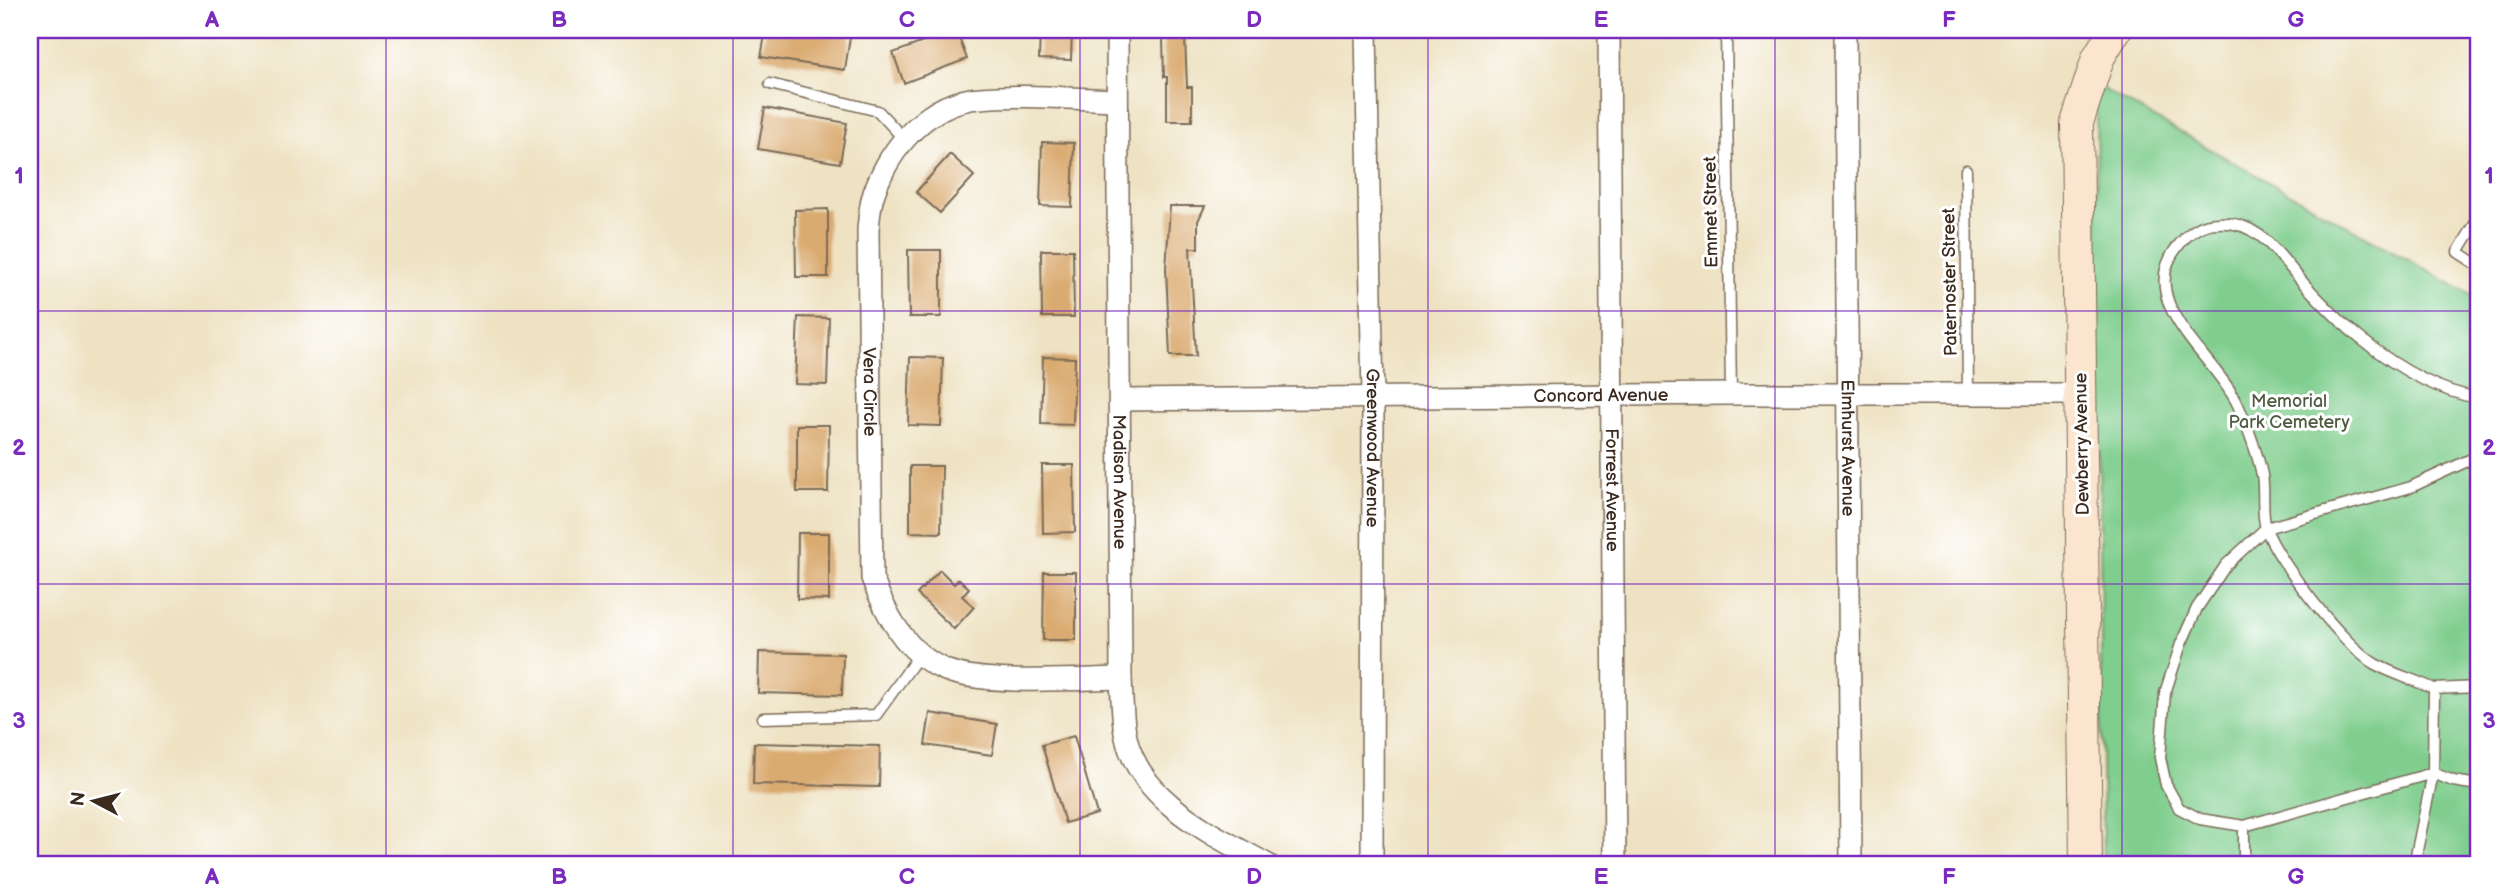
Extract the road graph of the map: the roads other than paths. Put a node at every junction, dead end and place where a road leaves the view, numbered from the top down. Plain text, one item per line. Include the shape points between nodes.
1 (1117, 30) edge
2 (1366, 30) edge
3 (1609, 30) edge
4 (1727, 30) edge
5 (1845, 30) edge
6 (2115, 30) edge
7 (770, 84) dead end
8 (1115, 100) junction
9 (904, 139) junction
10 (1966, 170) dead end
11 (2478, 219) edge
12 (2478, 265) edge
13 (1731, 394) junction
14 (1968, 394) junction
15 (2082, 394) junction
16 (1848, 395) junction
17 (1613, 396) junction
18 (2478, 398) edge
19 (1373, 399) junction
20 (1120, 400) junction
21 (2478, 456) edge
22 (2266, 528) junction
23 (920, 654) junction
24 (1121, 678) junction
25 (2478, 687) edge
26 (2434, 689) junction
27 (763, 718) dead end
28 (2433, 773) junction
29 (2478, 785) edge
30 (2245, 827) junction
31 (1268, 865) edge
32 (1372, 865) edge
33 (1615, 865) edge
34 (1851, 865) edge
35 (2086, 865) edge
36 (2244, 865) edge
37 (2414, 865) edge

1 - 8 street, Madison Avenue
2 - 19 street, Greenwood Avenue
3 - 17 street, Forrest Avenue
4 - 13 lane, Emmet Street
5 - 16 street, Elmhurst Avenue
6 - 15 street, Dewberry Avenue via 2098,58 2077,123
7 - 9 lane via 878,111
8 - 9 street, Vera Circle via 979,98 951,104
8 - 20 street, Madison Avenue
9 - 23 street, Vera Circle via 872,195 868,230 872,578 887,615
10 - 14 lane, Paternoster Street
11 - 12 lane via 2458,252
13 - 16 street, Concord Avenue
13 - 17 street, Concord Avenue
14 - 15 street, Concord Avenue
14 - 16 street, Concord Avenue
15 - 35 street, Dewberry Avenue
16 - 34 street, Elmhurst Avenue
17 - 19 street, Concord Avenue
17 - 33 street, Forrest Avenue
18 - 22 lane via 2425,382 2361,339 2306,286 2272,243 2233,222 2192,230 2166,265 2164,292 2175,317 2236,401 2262,476
19 - 20 street, Concord Avenue
19 - 32 street, Greenwood Avenue
20 - 24 street, Madison Avenue
21 - 22 lane via 2411,487
22 - 26 lane via 2293,574 2343,636 2373,663
22 - 30 lane via 2225,565 2197,608 2165,693 2160,758 2166,786 2179,808 2200,819
23 - 24 street, Vera Circle via 943,669 979,678
23 - 27 lane via 876,715
24 - 31 street, Madison Avenue via 1125,733 1137,766 1155,790 1185,817
25 - 26 lane
26 - 28 lane
28 - 29 lane
28 - 30 lane
28 - 37 lane
30 - 36 lane

